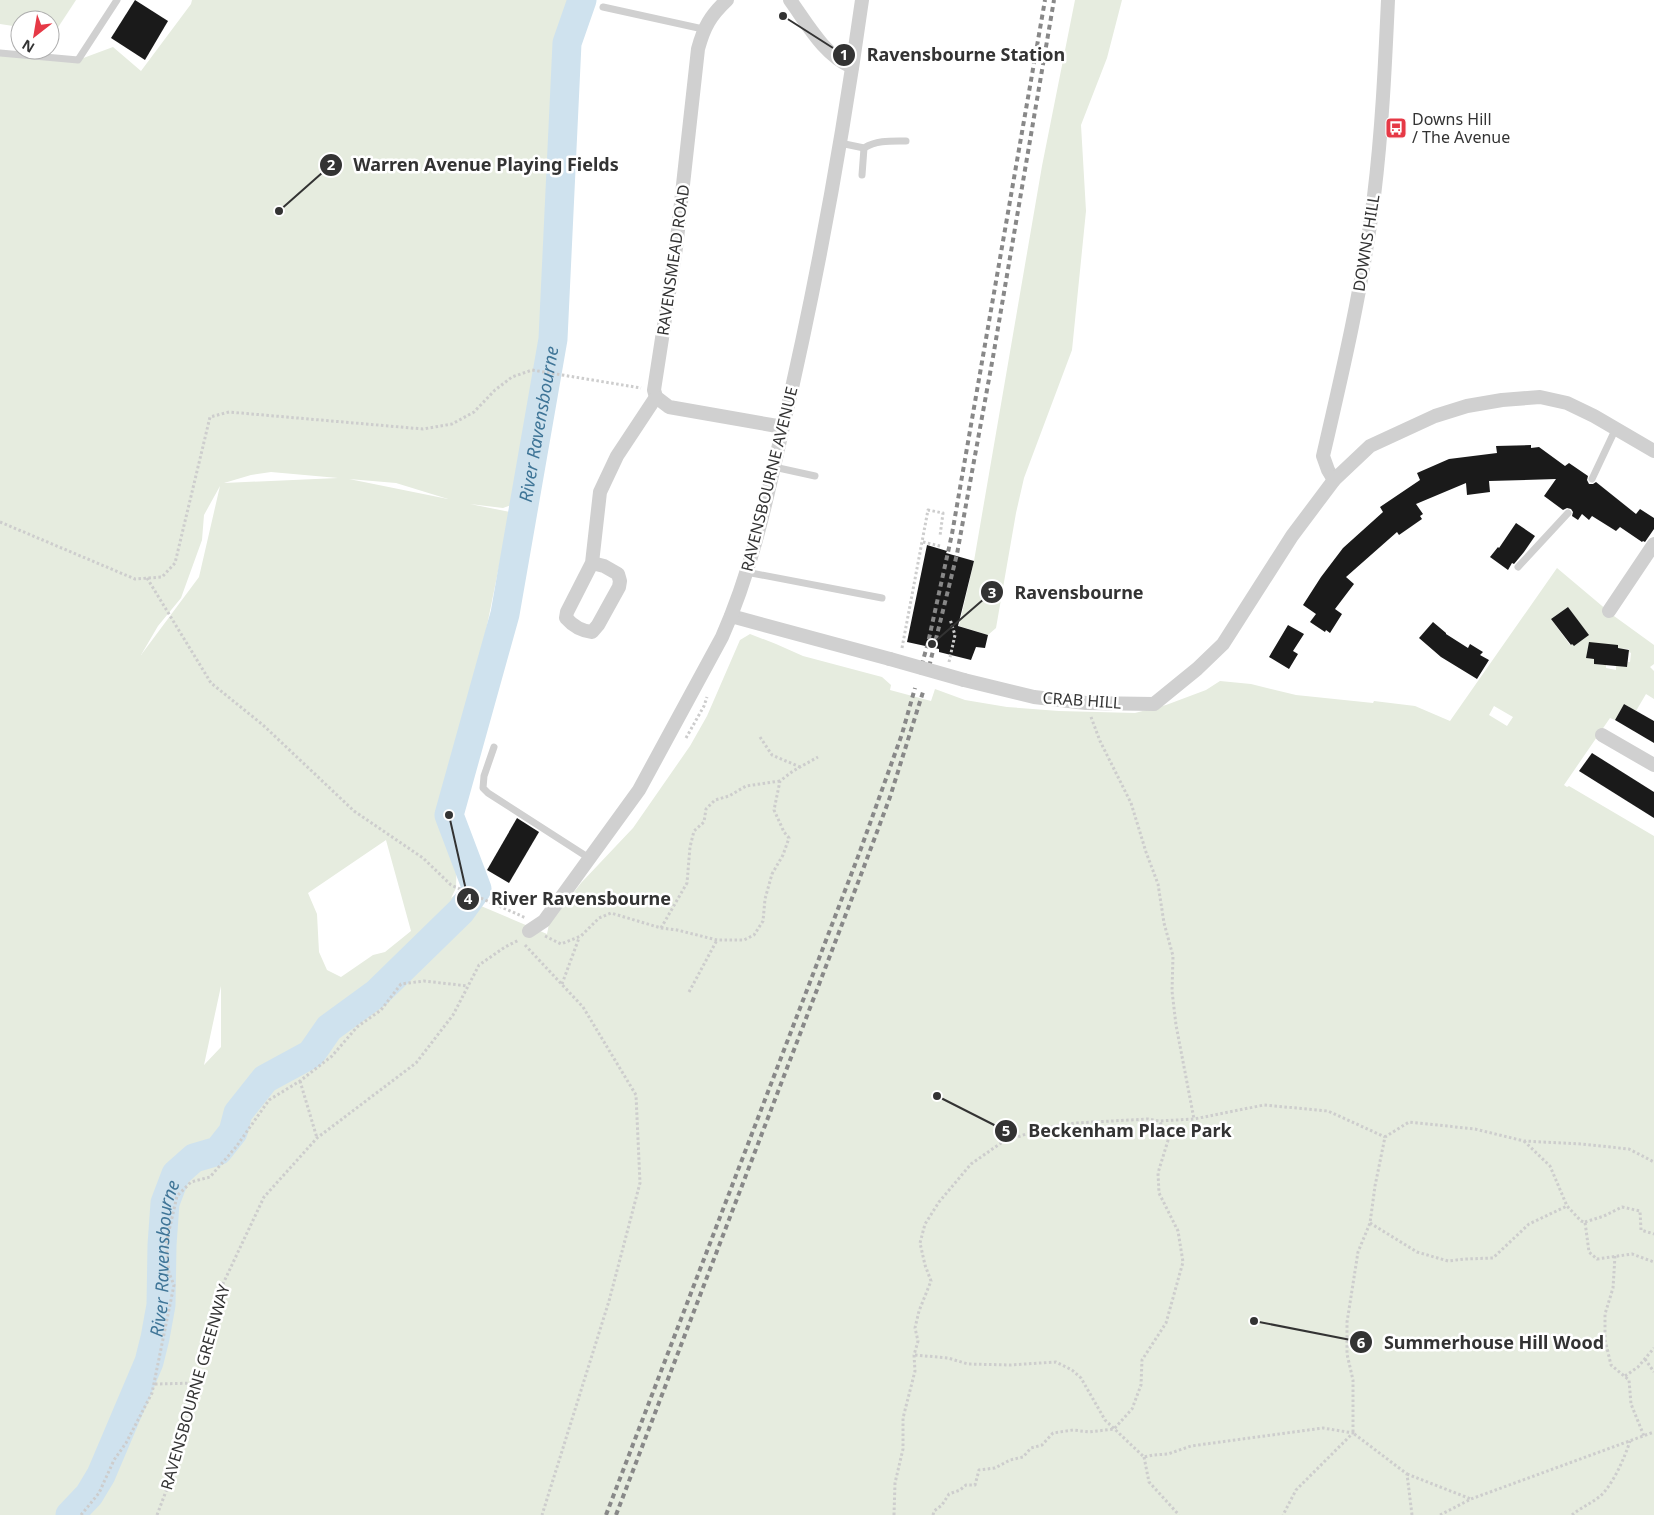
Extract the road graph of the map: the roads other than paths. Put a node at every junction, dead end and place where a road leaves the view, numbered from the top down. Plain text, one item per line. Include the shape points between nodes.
1 (117, 0) edge
2 (727, 0) edge
3 (790, 0) edge
4 (862, 0) edge
5 (1388, 0) edge
6 (603, 7) dead end
7 (703, 29) junction
8 (0, 53) edge
9 (852, 67) junction
10 (906, 141) dead end
11 (840, 143) junction
12 (864, 148) junction
13 (862, 175) dead end
14 (655, 394) junction
15 (783, 427) junction
16 (1616, 428) junction
17 (1654, 451) edge
18 (774, 468) junction
19 (815, 476) dead end
20 (1592, 479) dead end
21 (1334, 480) junction
22 (1568, 513) dead end
23 (1654, 544) edge
24 (592, 563) junction
25 (1518, 567) dead end
26 (746, 572) junction
27 (882, 598) dead end
28 (1609, 611) dead end
29 (731, 616) junction
30 (1602, 735) dead end
31 (494, 747) dead end
32 (1654, 765) edge
33 (589, 858) junction
34 (533, 931) road end

1 - 8 lane via 78,60
2 - 7 street, RAVENSMEAD ROAD
3 - 9 street via 825,48 840,62
4 - 9 street, RAVENSBOURNE AVENUE
5 - 21 street, DOWNS HILL via 1374,197 1364,263 1323,456
6 - 7 lane
7 - 14 street, RAVENSMEAD ROAD
9 - 11 street, RAVENSBOURNE AVENUE
10 - 12 lane via 886,141
11 - 12 lane
11 - 15 street, RAVENSBOURNE AVENUE via 801,354
12 - 13 lane
14 - 15 street via 669,407
14 - 24 street via 617,456 600,492
15 - 18 street, RAVENSBOURNE AVENUE
16 - 17 street, CRAB HILL
16 - 20 lane
16 - 21 street, CRAB HILL via 1567,403 1540,397 1502,400 1435,416 1370,446
18 - 19 lane
18 - 26 street, RAVENSBOURNE AVENUE
21 - 29 street, CRAB HILL, bridge via 1292,536 1223,644 1154,704 1086,703 1034,697
22 - 25 lane
23 - 28 street
24 - 24 street via 566,618 585,632 592,632 598,626 620,581 618,574
26 - 27 lane
26 - 29 street, RAVENSBOURNE AVENUE
29 - 33 street, RAVENSBOURNE AVENUE via 639,790
30 - 32 street
31 - 33 lane via 482,783 488,793
33 - 34 street, RAVENSBOURNE AVENUE

